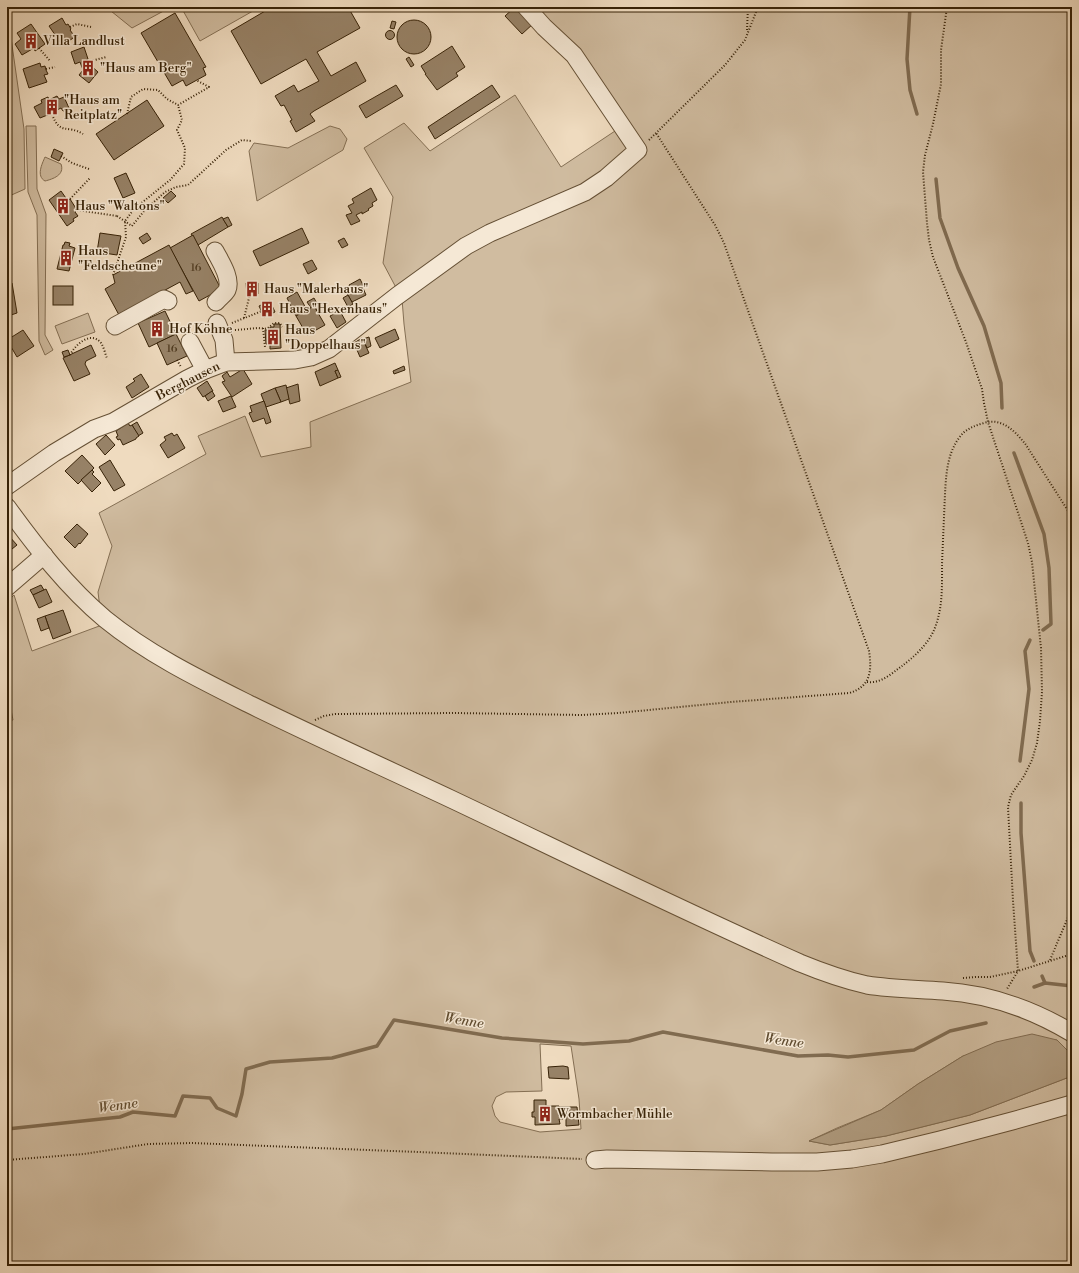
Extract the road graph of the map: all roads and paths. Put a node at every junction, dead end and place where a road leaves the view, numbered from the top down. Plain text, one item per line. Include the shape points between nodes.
1 (526, 7) edge
2 (748, 7) edge
3 (758, 7) edge
4 (947, 7) edge
5 (1071, 7) edge
6 (1072, 11) edge
7 (70, 27) dead end
8 (91, 27) dead end
9 (747, 33) junction
10 (39, 48) dead end
11 (106, 57) dead end
12 (50, 61) dead end
13 (87, 62) dead end
14 (55, 67) dead end
15 (46, 69) dead end
16 (196, 80) dead end
17 (178, 105) junction
18 (52, 114) dead end
19 (127, 114) dead end
20 (656, 133) junction
21 (83, 134) dead end
22 (251, 141) dead end
23 (638, 150) junction
24 (61, 156) dead end
25 (89, 169) dead end
26 (90, 178) dead end
27 (70, 199) dead end
28 (77, 210) dead end
29 (126, 221) junction
30 (215, 251) dead end
31 (112, 276) dead end
32 (250, 294) dead end
33 (168, 301) dead end
34 (216, 302) dead end
35 (262, 311) dead end
36 (244, 318) junction
37 (115, 326) dead end
38 (282, 327) dead end
39 (263, 328) junction
40 (220, 329) junction
41 (190, 342) dead end
42 (268, 347) dead end
43 (70, 355) dead end
44 (107, 358) dead end
45 (226, 362) junction
46 (205, 370) junction
47 (988, 422) junction
48 (7, 486) edge
49 (7, 507) edge
50 (1072, 517) edge
51 (44, 555) junction
52 (7, 587) edge
53 (867, 681) junction
54 (306, 732) junction
55 (1072, 908) edge
56 (1072, 954) edge
57 (1049, 961) junction
58 (1018, 971) junction
59 (962, 978) dead end
60 (1001, 1001) junction
61 (1072, 1033) edge
62 (1072, 1104) edge
63 (7, 1160) edge
64 (595, 1160) joint

1 - 23 street via 574,55
2 - 9 path
3 - 9 path
4 - 47 path via 941,50 941,84 925,154 927,223 933,257 982,389
5 - 6 path
7 - 8 path via 77,24
9 - 20 path via 742,44 725,65
10 - 12 path
11 - 13 path
14 - 15 path
16 - 17 path via 209,87
17 - 19 path via 158,90 143,89 131,97
17 - 29 path via 182,120 177,130 185,148 184,164 170,180 134,208
18 - 21 path via 62,129
20 - 23 path
20 - 53 path via 715,224 724,243 869,651 870,667
22 - 29 path, bridge via 242,140 226,150 188,185 165,192 132,226
23 - 45 street, Berghausen via 606,178 584,192 479,238 320,354 295,360
24 - 25 path
26 - 27 path
28 - 29 path, bridge via 118,216
29 - 31 path via 126,237
30 - 34 street via 228,281 226,292
32 - 36 path
33 - 37 street via 164,299
35 - 36 path
36 - 40 path
38 - 39 path via 280,323
39 - 40 path
39 - 42 path via 265,347
40 - 45 street
41 - 46 street
43 - 44 path via 78,344 94,338 100,343
45 - 46 street, Berghausen
46 - 48 street, Berghausen via 113,422 94,429
47 - 50 path via 998,422 1011,428 1018,435
47 - 53 path via 964,432 951,454 946,476 941,602 934,631 917,653 888,676 878,682
47 - 58 path via 1028,543 1041,648 1042,692 1037,742 1028,769 1011,795 1008,807
49 - 51 street
51 - 52 street
51 - 54 street via 79,596 106,620 149,650 180,669
53 - 54 path via 858,690 850,693 618,713 335,714 312,722
54 - 60 street via 758,944 826,973 866,984 972,994
55 - 57 path
56 - 57 path
57 - 58 path
58 - 59 path via 990,977
58 - 60 path
60 - 61 street via 1037,1014
62 - 64 street via 940,1140 852,1159 817,1162
63 - 64 path via 84,1154 170,1143

